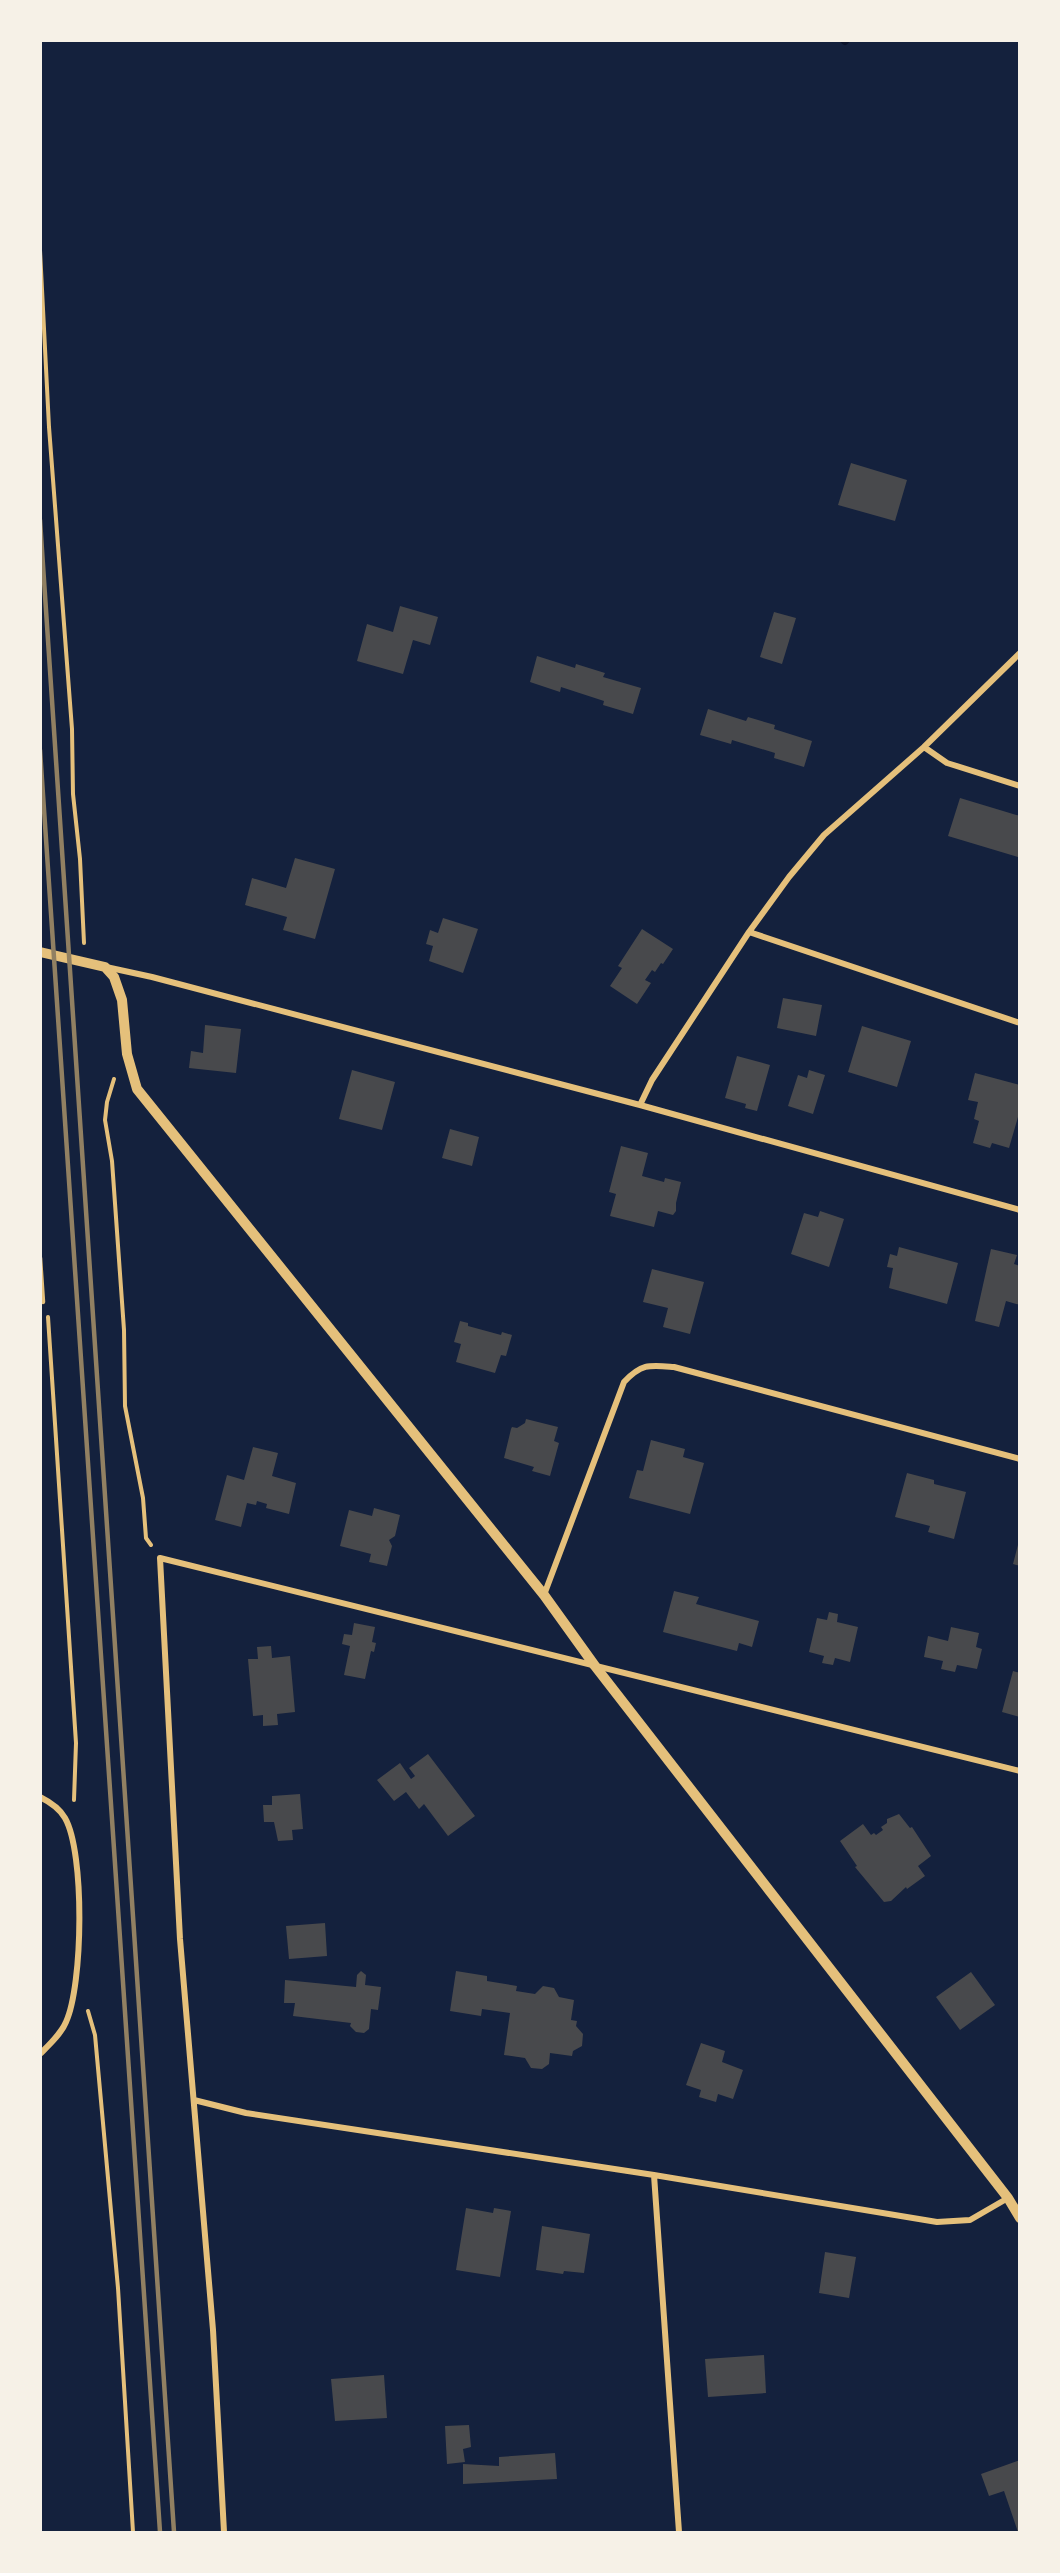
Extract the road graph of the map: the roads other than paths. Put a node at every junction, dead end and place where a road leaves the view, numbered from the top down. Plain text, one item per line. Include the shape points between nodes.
1 (1020, 653) edge
2 (924, 747) junction
3 (1020, 786) edge
4 (749, 932) junction
5 (40, 952) edge
6 (105, 967) junction
7 (1020, 1023) edge
8 (640, 1105) junction
9 (1020, 1210) edge
10 (40, 1258) edge
11 (43, 1302) road end
12 (1020, 1459) edge
13 (544, 1595) junction
14 (595, 1666) junction
15 (1020, 1771) edge
16 (40, 1797) edge
17 (40, 2054) edge
18 (194, 2100) junction
19 (654, 2175) junction
20 (1008, 2198) junction
21 (1020, 2218) edge
22 (224, 2532) edge
23 (679, 2532) edge

1 - 2 street
2 - 3 street via 947,762
2 - 4 street via 824,835
4 - 7 street
4 - 8 street via 648,1086
5 - 6 street
6 - 8 street via 152,976
6 - 13 street via 114,976 122,1000 126,1054 137,1089
8 - 9 street
10 - 11 lane
12 - 13 street via 674,1367 647,1365 635,1370 624,1382
13 - 14 street
14 - 15 street
14 - 18 street via 160,1558 177,1906
14 - 20 street
16 - 17 street via 64,1815 72,1837 79,1893 76,1990 66,2024
18 - 19 street via 246,2113
18 - 22 street via 213,2330
19 - 20 street via 937,2222 970,2220
19 - 23 street
20 - 21 street

